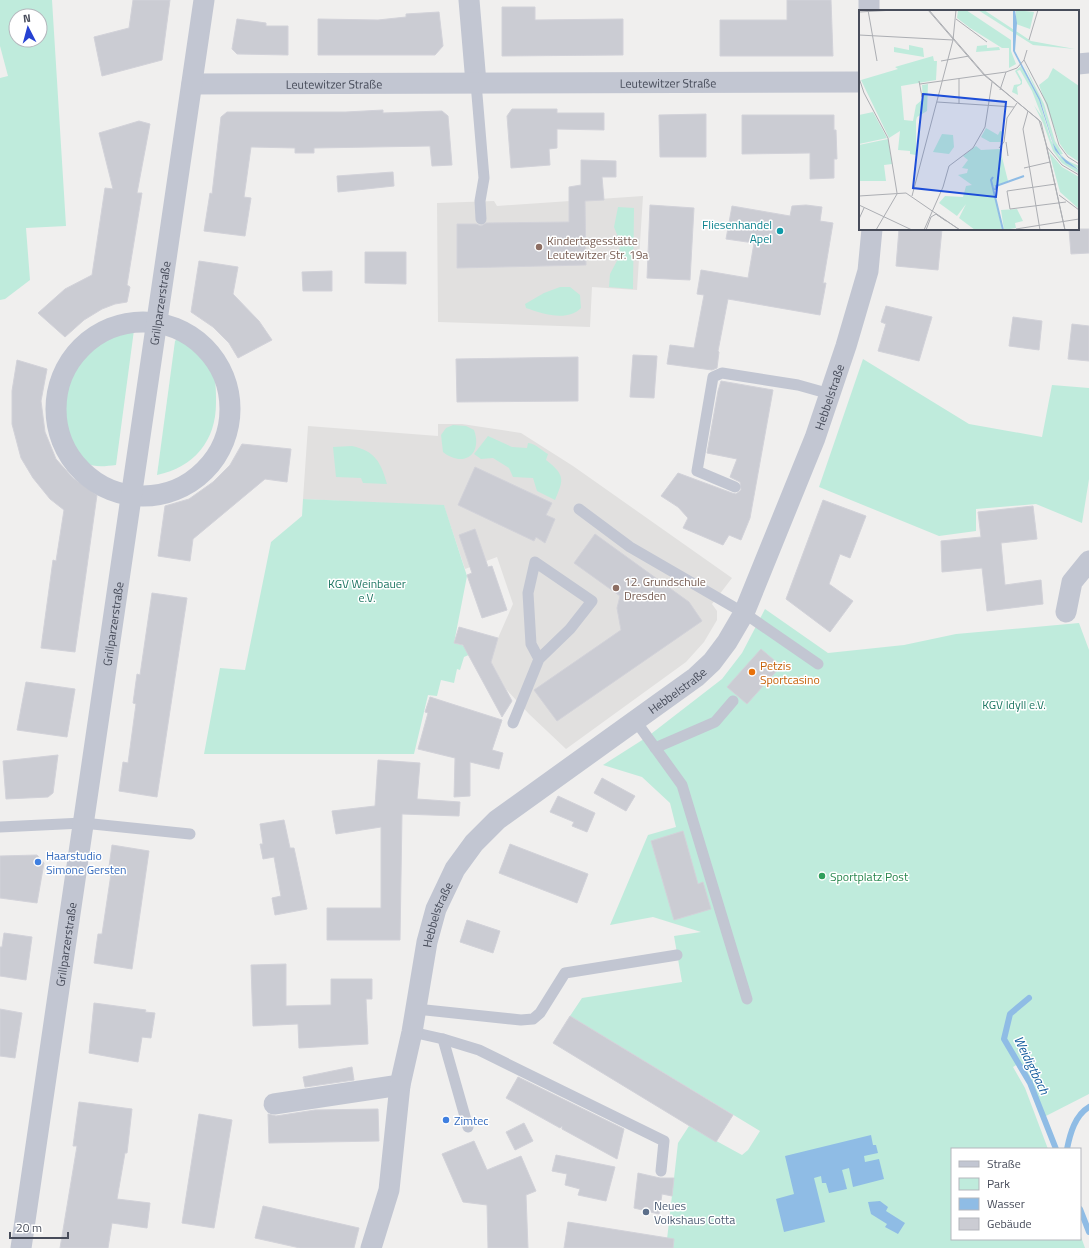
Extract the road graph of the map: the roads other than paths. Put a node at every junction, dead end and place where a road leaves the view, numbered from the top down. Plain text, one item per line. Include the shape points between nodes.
1 (204, 0) edge
2 (469, 0) edge
3 (1089, 63) edge
4 (1079, 64) edge
5 (859, 82) edge
6 (192, 84) junction
7 (476, 84) junction
8 (481, 219) dead end
9 (872, 230) edge
10 (157, 323) junction
11 (830, 394) junction
12 (735, 487) dead end
13 (131, 495) junction
14 (579, 509) dead end
15 (1089, 561) edge
16 (1066, 612) dead end
17 (744, 614) junction
18 (538, 659) junction
19 (818, 664) dead end
20 (732, 701) dead end
21 (635, 720) junction
22 (513, 723) dead end
23 (655, 748) junction
24 (83, 822) junction
25 (0, 827) edge
26 (190, 834) dead end
27 (677, 955) dead end
28 (747, 998) dead end
29 (416, 1009) junction
30 (412, 1032) junction
31 (443, 1039) junction
32 (400, 1085) junction
33 (274, 1104) dead end
34 (468, 1127) dead end
35 (661, 1171) dead end
36 (21, 1248) edge
37 (371, 1248) edge

1 - 6 street, Grillparzerstraße
2 - 7 street
3 - 4 street
5 - 7 street, Leutewitzer Straße
6 - 7 street, Leutewitzer Straße
6 - 10 street, Grillparzerstraße
7 - 8 lane via 484,178 480,201
9 - 11 street, Hebbelstraße via 868,271
10 - 13 street, Grillparzerstraße
10 - 13 street via 192,336 217,362 229,390 228,429 219,452 197,478 171,492
10 - 13 street via 128,323 110,328 96,335 75,353 61,378 55,414 62,442 78,468 94,482 115,492
11 - 12 lane via 798,385 722,373 713,377 697,471
11 - 17 street, Hebbelstraße
13 - 24 street, Grillparzerstraße
14 - 17 lane via 630,547
15 - 16 street via 1072,582
17 - 19 lane
17 - 21 street, Hebbelstraße via 712,662 696,677
18 - 18 lane via 531,644 528,593 535,562 592,601 570,629
18 - 22 lane
20 - 23 lane via 715,722
21 - 23 lane
21 - 29 street, Hebbelstraße via 497,820 474,843 455,869 436,909 427,942
23 - 28 lane via 682,785
24 - 25 lane
24 - 26 lane
24 - 36 street, Grillparzerstraße
27 - 29 lane via 565,973 540,1013 533,1019
29 - 30 street, Hebbelstraße
30 - 31 lane
30 - 32 street, Hebbelstraße
31 - 34 lane
31 - 35 lane via 479,1050 664,1141
32 - 33 street
32 - 37 street, Hebbelstraße via 389,1190

